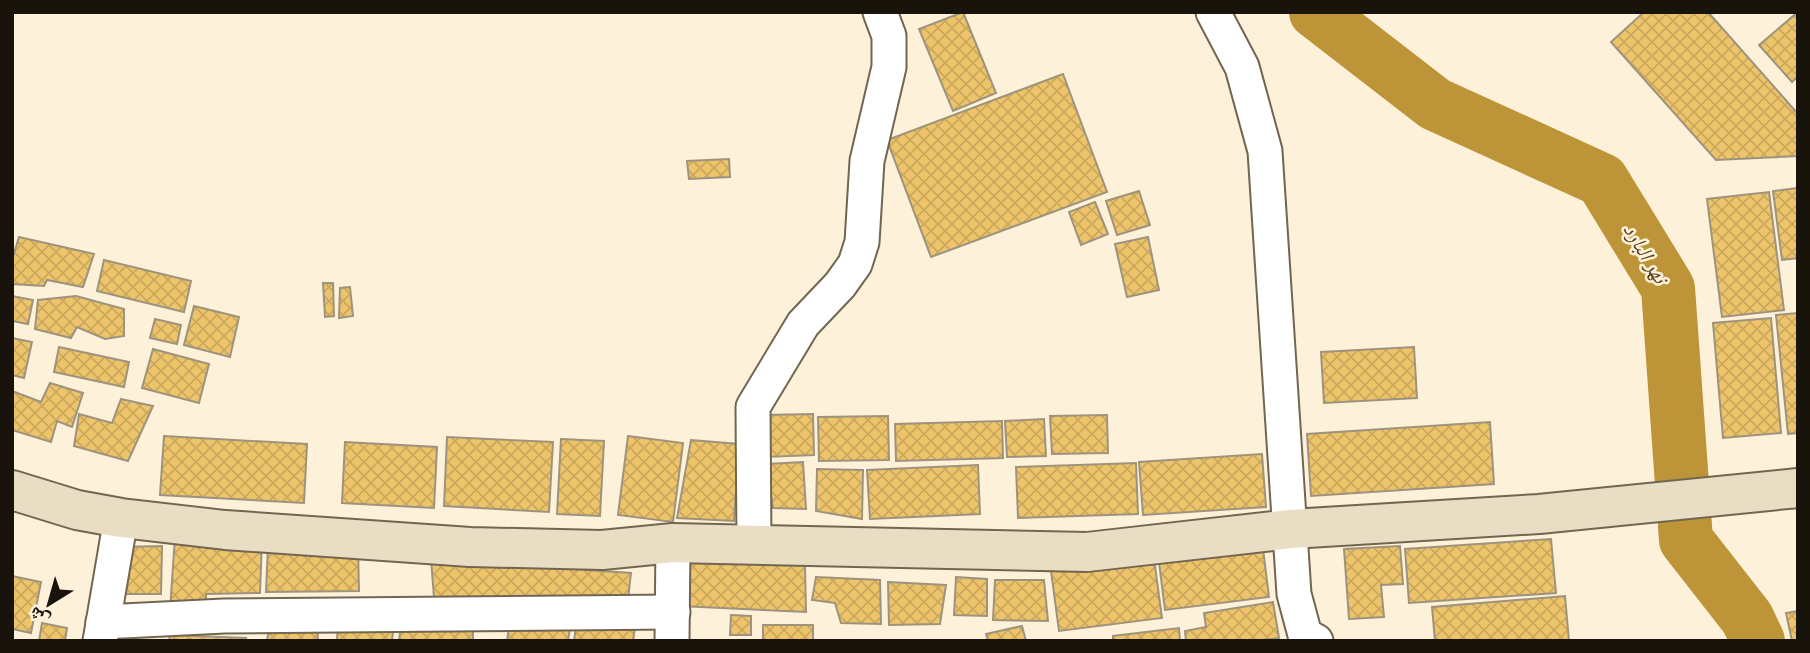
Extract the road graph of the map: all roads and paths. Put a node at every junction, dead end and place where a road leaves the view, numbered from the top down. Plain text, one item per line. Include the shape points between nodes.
1 (880, 12) edge
2 (1213, 12) edge
3 (1796, 488) edge
4 (12, 490) edge
5 (121, 518) junction
6 (1291, 529) junction
7 (673, 543) junction
8 (754, 545) junction
9 (673, 626) edge
10 (102, 631) edge
11 (1302, 639) edge

1 - 8 street via 889,36 889,67 867,161 862,242 855,264 803,324 753,407
2 - 6 street via 1242,67 1265,151
3 - 6 main road via 1539,514
4 - 5 main road
5 - 7 main road via 470,547 602,550
5 - 10 street
6 - 8 main road via 1087,552
6 - 11 street
7 - 8 main road
7 - 9 street
9 - 10 street via 224,616

